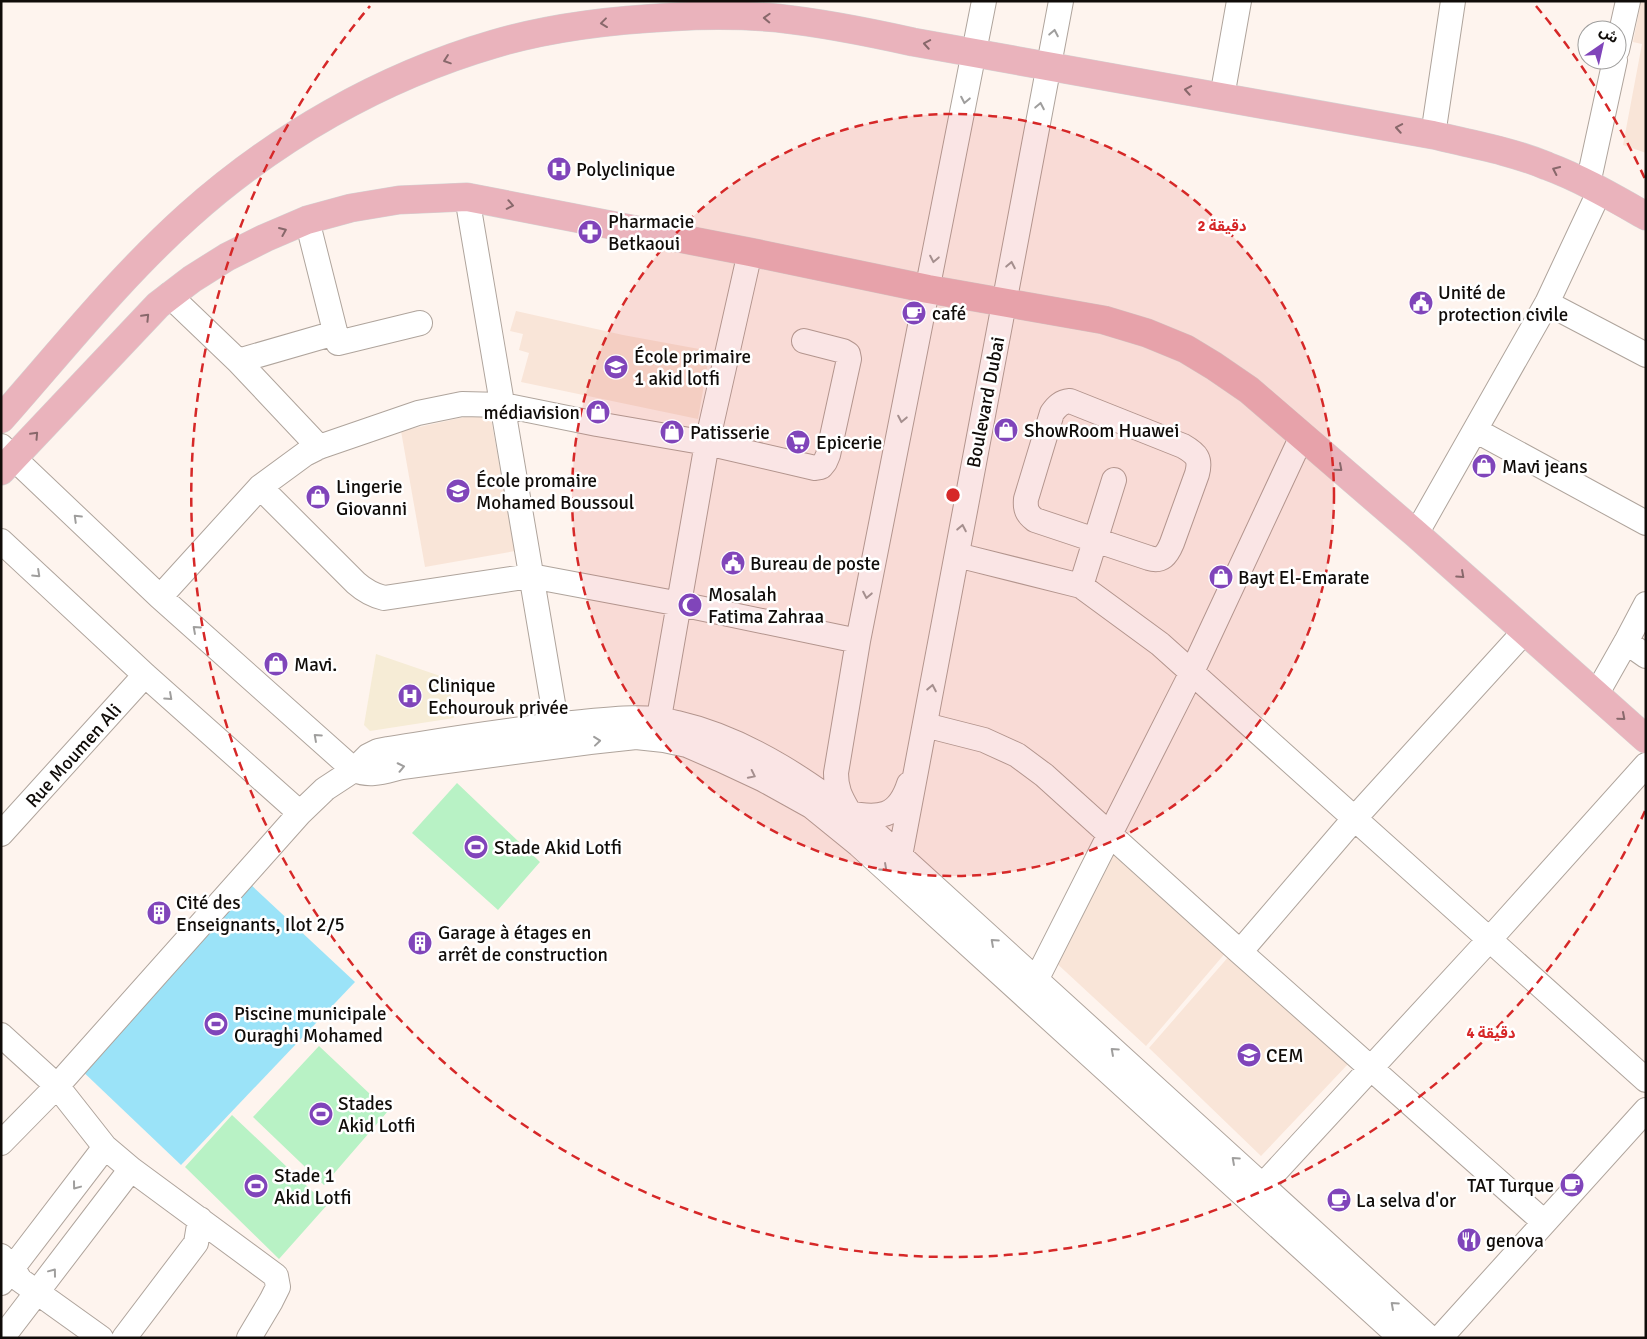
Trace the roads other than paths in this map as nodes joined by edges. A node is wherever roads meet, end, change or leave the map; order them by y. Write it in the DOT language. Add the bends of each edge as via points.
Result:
graph roads {
  1 [pos="984,1"];
  2 [pos="1061,1"];
  3 [pos="1239,1"];
  4 [pos="1454,1"];
  5 [pos="1628,1"];
  6 [pos="1624,20"];
  7 [pos="975,52"];
  8 [pos="1048,66"];
  9 [pos="1613,70"];
  10 [pos="1222,96"];
  11 [pos="1433,135"];
  12 [pos="1594,187"];
  13 [pos="467,196"];
  14 [pos="1646,216"];
  15 [pos="307,220"];
  16 [pos="750,252"];
  17 [pos="928,289"];
  18 [pos="169,295"];
  19 [pos="1004,302"];
  20 [pos="1547,303"];
  21 [pos="420,323"];
  22 [pos="335,333"];
  23 [pos="804,341"];
  24 [pos="1646,355"];
  25 [pos="238,361"];
  26 [pos="503,405"];
  27 [pos="1,418"];
  28 [pos="1475,430"];
  29 [pos="1302,436"];
  30 [pos="707,443"];
  31 [pos="319,447"];
  32 [pos="5,458"];
  33 [pos="1114,480"];
  34 [pos="260,488"];
  35 [pos="1646,523"];
  36 [pos="1416,534"];
  37 [pos="1095,540"];
  38 [pos="1,541"];
  39 [pos="956,555"];
  40 [pos="531,576"];
  41 [pos="1081,586"];
  42 [pos="160,597"];
  43 [pos="680,604"];
  44 [pos="1646,604"];
  45 [pos="1524,632"];
  46 [pos="858,641"];
  47 [pos="1626,642"];
  48 [pos="1646,656"];
  49 [pos="1191,674"];
  50 [pos="145,675"];
  51 [pos="1596,695"];
  52 [pos="925,725"];
  53 [pos="657,729"];
  54 [pos="558,735"];
  55 [pos="1646,738"];
  56 [pos="920,754"];
  57 [pos="1646,765"];
  58 [pos="354,770"];
  59 [pos="836,773"];
  60 [pos="817,800"];
  61 [pos="300,813"];
  62 [pos="850,814"];
  63 [pos="1354,819"];
  64 [pos="1,834"];
  65 [pos="1109,834"];
  66 [pos="859,845"];
  67 [pos="900,856"];
  68 [pos="1489,940"];
  69 [pos="1240,952"];
  70 [pos="1031,988"];
  71 [pos="1,1035"];
  72 [pos="1372,1067"];
  73 [pos="1646,1080"];
  74 [pos="57,1086"];
  75 [pos="1646,1110"];
  76 [pos="1,1143"];
  77 [pos="106,1147"];
  78 [pos="131,1169"];
  79 [pos="1256,1193"];
  80 [pos="200,1219"];
  81 [pos="1544,1222"];
  82 [pos="5,1269"];
  83 [pos="38,1292"];
  84 [pos="2,1338"];
  85 [pos="101,1338"];
  86 [pos="124,1338"];
  87 [pos="248,1338"];
  88 [pos="1401,1338"];
  89 [pos="1430,1338"];
  90 [pos="1440,1338"];
  1 -- 7 [label="street"];
  8 -- 2 [label="street, Boulevard Dubai, one-way"];
  3 -- 10 [label="street"];
  4 -- 11 [label="street"];
  5 -- 6 [label="street"];
  7 -- 8 [label="main road"];
  7 -- 17 [label="street, one-way"];
  7 -- 27 [label="main road, one-way" via="834,26 775,18 705,15 638,18 560,28 494,44 423,69 360,97 294,134 189,215 136,265"];
  10 -- 8 [label="main road, one-way"];
  19 -- 8 [label="street, Boulevard Dubai, one-way"];
  9 -- 12 [label="street"];
  11 -- 10 [label="main road, one-way"];
  12 -- 11 [label="main road, one-way" via="1547,166"];
  12 -- 14 [label="main road"];
  12 -- 20 [label="street"];
  13 -- 15 [label="main road" via="399,200"];
  13 -- 16 [label="main road, one-way"];
  13 -- 26 [label="street"];
  18 -- 15 [label="main road, one-way" via="227,257"];
  15 -- 22 [label="street"];
  16 -- 17 [label="main road"];
  16 -- 30 [label="street"];
  17 -- 19 [label="main road"];
  17 -- 46 [label="street, one-way"];
  18 -- 25 [label="street"];
  32 -- 18 [label="main road, one-way"];
  19 -- 29 [label="main road" via="1104,320 1186,349 1249,390"];
  39 -- 19 [label="street, Boulevard Dubai, one-way"];
  20 -- 24 [label="street"];
  20 -- 28 [label="street"];
  21 -- 22 [label="street" via="338,343"];
  22 -- 25 [label="street"];
  23 -- 30 [label="street" via="843,351 849,359 828,455 821,467"];
  25 -- 31 [label="street"];
  26 -- 30 [label="street"];
  26 -- 31 [label="street" via="462,404 418,413"];
  26 -- 40 [label="street"];
  28 -- 35 [label="street"];
  28 -- 36 [label="street"];
  29 -- 36 [label="main road, one-way"];
  29 -- 49 [label="street"];
  30 -- 43 [label="street"];
  31 -- 34 [label="street"];
  42 -- 32 [label="street, one-way"];
  33 -- 37 [label="street"];
  34 -- 40 [label="street" via="365,592 374,596 384,598"];
  34 -- 42 [label="street"];
  36 -- 45 [label="main road, one-way"];
  37 -- 37 [label="street" via="1156,560 1162,558 1172,544 1194,483 1198,458 1184,446 1076,403 1062,402 1052,414 1025,507 1035,520"];
  37 -- 41 [label="street"];
  38 -- 50 [label="street, one-way"];
  39 -- 41 [label="street"];
  52 -- 39 [label="street, Boulevard Dubai, one-way"];
  40 -- 43 [label="street"];
  40 -- 54 [label="street"];
  41 -- 49 [label="street" via="1160,644"];
  58 -- 42 [label="street, one-way"];
  43 -- 46 [label="street"];
  43 -- 53 [label="street"];
  44 -- 47 [label="street"];
  45 -- 51 [label="main road"];
  45 -- 63 [label="street"];
  46 -- 59 [label="street"];
  47 -- 48 [label="street"];
  47 -- 51 [label="street"];
  49 -- 63 [label="street"];
  49 -- 65 [label="street"];
  50 -- 61 [label="street, one-way"];
  50 -- 64 [label="street, Rue Moumen Ali"];
  51 -- 55 [label="main road, one-way"];
  52 -- 56 [label="street, Boulevard Dubai"];
  52 -- 65 [label="street" via="984,740 1017,755"];
  53 -- 54 [label="street" via="605,720"];
  53 -- 60 [label="street" via="676,722 728,739 759,754"];
  54 -- 58 [label="street" via="378,751 360,762"];
  56 -- 62 [label="street" via="907,792 898,807 886,814"];
  56 -- 67 [label="street, Boulevard Dubai"];
  57 -- 68 [label="street"];
  58 -- 61 [label="street" via="325,789"];
  59 -- 60 [label="street"];
  59 -- 62 [label="street" via="836,786"];
  60 -- 62 [label="street"];
  60 -- 66 [label="street"];
  61 -- 74 [label="street"];
  62 -- 66 [label="street"];
  62 -- 67 [label="street"];
  63 -- 68 [label="street"];
  63 -- 69 [label="street"];
  65 -- 69 [label="street"];
  65 -- 70 [label="street"];
  66 -- 70 [label="street, one-way"];
  70 -- 67 [label="street, one-way"];
  68 -- 72 [label="street"];
  68 -- 73 [label="street"];
  69 -- 72 [label="street"];
  70 -- 79 [label="street"];
  71 -- 74 [label="street"];
  72 -- 79 [label="street"];
  72 -- 81 [label="street"];
  74 -- 76 [label="street"];
  74 -- 77 [label="street"];
  75 -- 81 [label="street"];
  77 -- 78 [label="street"];
  77 -- 82 [label="street, one-way"];
  78 -- 80 [label="street"];
  83 -- 78 [label="street, one-way"];
  79 -- 88 [label="street"];
  89 -- 79 [label="street, one-way"];
  80 -- 86 [label="street" via="196,1243"];
  80 -- 87 [label="street" via="276,1276 278,1287"];
  81 -- 90 [label="street"];
  82 -- 83 [label="street"];
  83 -- 84 [label="street"];
  83 -- 85 [label="street"];
}
